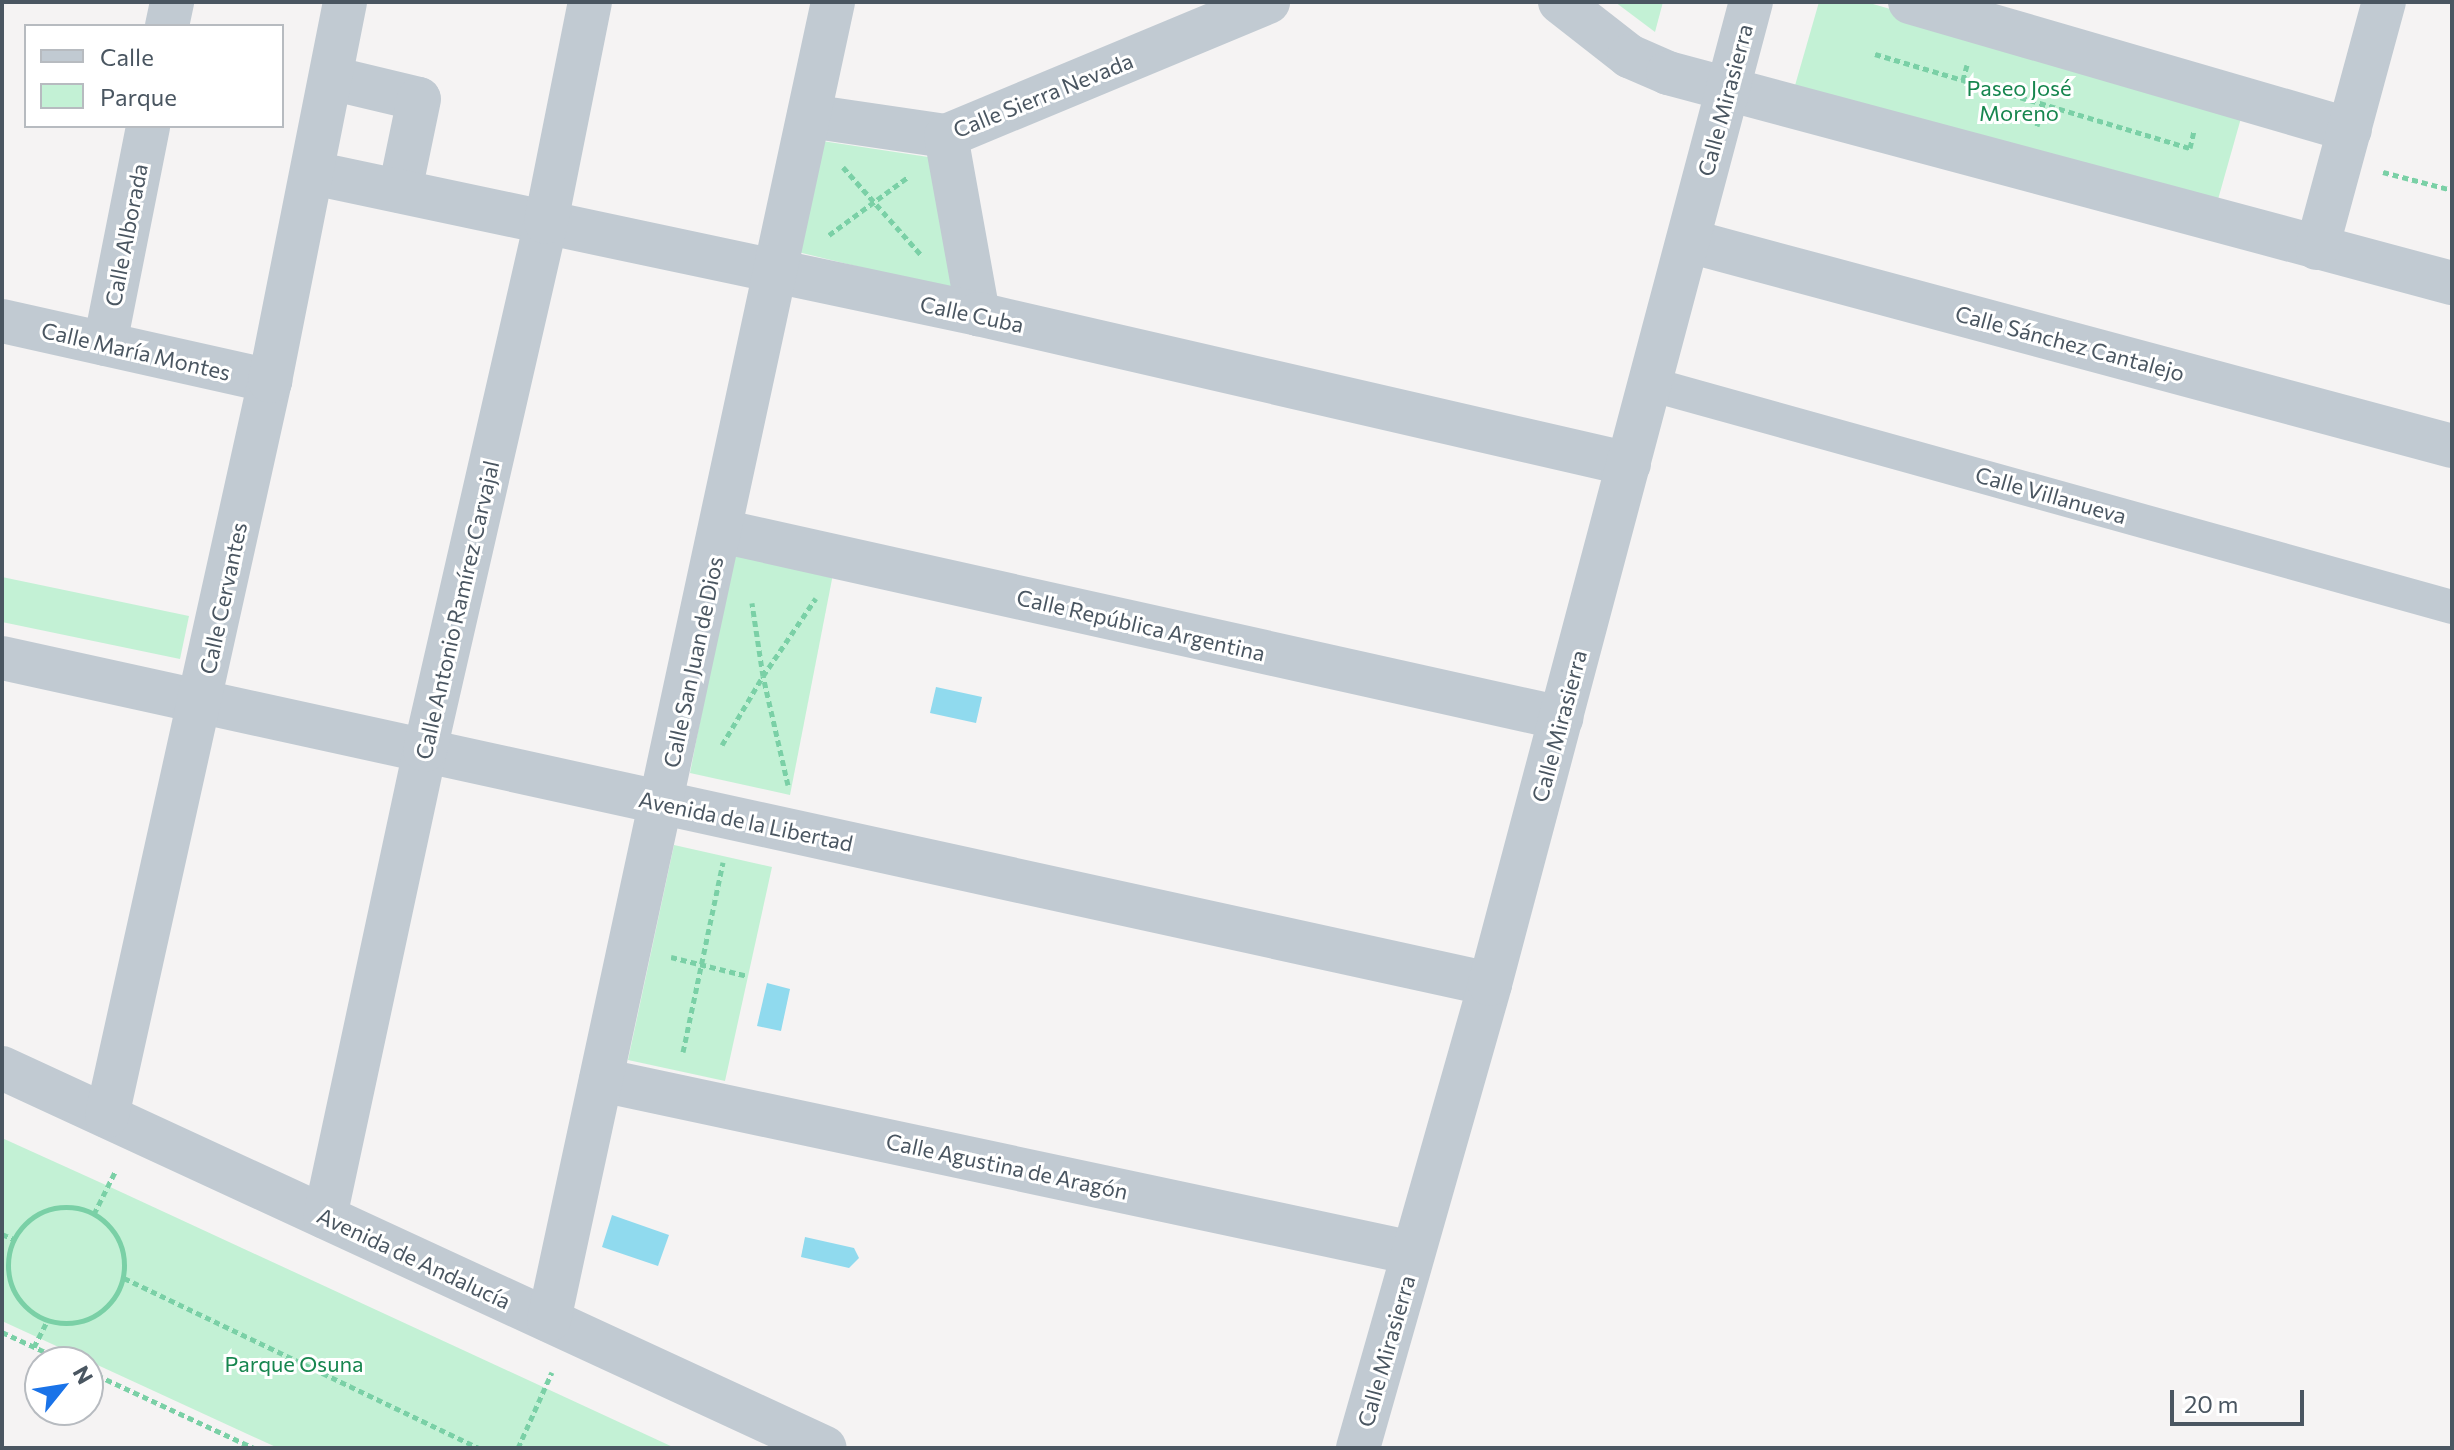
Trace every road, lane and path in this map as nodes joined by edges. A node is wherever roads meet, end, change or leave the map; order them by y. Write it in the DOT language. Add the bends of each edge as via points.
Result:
graph roads {
  1 [pos="172,2"];
  2 [pos="345,2"];
  3 [pos="590,2"];
  4 [pos="833,2"];
  5 [pos="1268,2"];
  6 [pos="1560,2"];
  7 [pos="1751,2"];
  8 [pos="1910,2"];
  9 [pos="2384,2"];
  10 [pos="1980,22"];
  11 [pos="167,24"];
  12 [pos="1875,54"];
  13 [pos="331,78"];
  14 [pos="1963,80"];
  15 [pos="1728,85"];
  16 [pos="2204,87"];
  17 [pos="809,116"];
  18 [pos="148,128"];
  19 [pos="946,136"];
  20 [pos="2345,146"];
  21 [pos="313,173"];
  22 [pos="2452,190"];
  23 [pos="400,191"];
  24 [pos="873,203"];
  25 [pos="546,222"];
  26 [pos="822,240"];
  27 [pos="1689,241"];
  28 [pos="2317,248"];
  29 [pos="924,258"];
  30 [pos="775,274"];
  31 [pos="2452,283"];
  32 [pos="978,314"];
  33 [pos="2,321"];
  34 [pos="105,344"];
  35 [pos="270,381"];
  36 [pos="1650,384"];
  37 [pos="2452,446"];
  38 [pos="1629,464"];
  39 [pos="721,531"];
  40 [pos="749,587"];
  41 [pos="824,587"];
  42 [pos="2452,607"];
  43 [pos="2,658"];
  44 [pos="763,676"];
  45 [pos="201,701"];
  46 [pos="1561,718"];
  47 [pos="425,750"];
  48 [pos="718,752"];
  49 [pos="790,795"];
  50 [pos="664,803"];
  51 [pos="712,854"];
  52 [pos="664,955"];
  53 [pos="701,965"];
  54 [pos="748,976"];
  55 [pos="1490,984"];
  56 [pos="682,1055"];
  57 [pos="2,1068"];
  58 [pos="601,1080"];
  59 [pos="107,1116"];
  60 [pos="325,1217"];
  61 [pos="2,1234"];
  62 [pos="13,1239"];
  63 [pos="1413,1253"];
  64 [pos="124,1278"];
  65 [pos="47,1321"];
  66 [pos="560,1325"];
  67 [pos="2,1332"];
  68 [pos="32,1346"];
  69 [pos="34,1346"];
  70 [pos="104,1378"];
  71 [pos="254,1448"];
  72 [pos="479,1448"];
  73 [pos="518,1448"];
  74 [pos="825,1448"];
  75 [pos="1358,1448"];
  1 -- 11 [label="street"];
  2 -- 13 [label="street, Calle Cervantes"];
  3 -- 25 [label="street, Calle Antonio Ramírez Carvajal"];
  4 -- 17 [label="street, Calle San Juan de Dios"];
  5 -- 19 [label="street, Calle Sierra Nevada"];
  6 -- 15 [label="street" via="1629,56 1668,73"];
  7 -- 15 [label="street, Calle Mirasierra"];
  8 -- 10 [label="street"];
  9 -- 20 [label="street"];
  10 -- 14 [label="path"];
  10 -- 16 [label="street"];
  12 -- 14 [label="path"];
  13 -- 21 [label="street, Calle Cervantes"];
  13 -- 23 [label="street" via="419,99"];
  14 -- 16 [label="path" via="2190,148"];
  15 -- 27 [label="street, Calle Mirasierra"];
  15 -- 28 [label="street"];
  16 -- 20 [label="street"];
  17 -- 19 [label="street, Calle Sierra Nevada"];
  17 -- 24 [label="path" via="822,141"];
  17 -- 30 [label="street, Calle San Juan de Dios"];
  18 -- 34 [label="street, Calle Alborada"];
  19 -- 24 [label="path" via="935,158"];
  19 -- 32 [label="street"];
  20 -- 22 [label="path"];
  20 -- 28 [label="street"];
  21 -- 23 [label="street, Calle Cuba"];
  21 -- 35 [label="street, Calle Cervantes"];
  23 -- 25 [label="street, Calle Cuba"];
  24 -- 26 [label="path"];
  24 -- 29 [label="path"];
  25 -- 30 [label="street, Calle Cuba"];
  25 -- 47 [label="street, Calle Antonio Ramírez Carvajal"];
  27 -- 36 [label="street, Calle Mirasierra"];
  27 -- 37 [label="street, Calle Sánchez Cantalejo"];
  28 -- 31 [label="street"];
  30 -- 32 [label="street, Calle Cuba"];
  30 -- 39 [label="street, Calle San Juan de Dios"];
  32 -- 38 [label="street, Calle Cuba"];
  33 -- 34 [label="street, Calle María Montes"];
  34 -- 35 [label="street, Calle María Montes"];
  35 -- 45 [label="street, Calle Cervantes"];
  36 -- 38 [label="street, Calle Mirasierra"];
  36 -- 42 [label="street, Calle Villanueva"];
  38 -- 46 [label="street, Calle Mirasierra"];
  39 -- 46 [label="street, Calle República Argentina"];
  39 -- 50 [label="street, Calle San Juan de Dios"];
  40 -- 44 [label="path"];
  41 -- 44 [label="path"];
  43 -- 45 [label="street, Avenida de la Libertad"];
  44 -- 48 [label="path"];
  44 -- 49 [label="path"];
  45 -- 47 [label="street, Avenida de la Libertad"];
  45 -- 59 [label="street, Calle Cervantes"];
  46 -- 55 [label="street, Calle Mirasierra"];
  47 -- 50 [label="street, Avenida de la Libertad"];
  47 -- 60 [label="street, Calle Antonio Ramírez Carvajal"];
  50 -- 55 [label="street, Avenida de la Libertad"];
  50 -- 58 [label="street, Calle San Juan de Dios"];
  51 -- 53 [label="path" via="724,856"];
  52 -- 53 [label="path"];
  53 -- 54 [label="path"];
  53 -- 56 [label="path"];
  55 -- 63 [label="street, Calle Mirasierra"];
  57 -- 59 [label="street, Avenida de Andalucía"];
  58 -- 63 [label="street, Calle Agustina de Aragón"];
  58 -- 66 [label="street, Calle San Juan de Dios"];
  59 -- 60 [label="street, Avenida de Andalucía"];
  60 -- 66 [label="street, Avenida de Andalucía"];
  61 -- 62 [label="path"];
  62 -- 64 [label="path" via="24,1224 58,1207 94,1214 119,1241"];
  62 -- 65 [label="path" via="7,1258 16,1296"];
  63 -- 75 [label="street, Calle Mirasierra"];
  64 -- 65 [label="path" via="104,1311 86,1321"];
  64 -- 72 [label="path"];
  65 -- 69 [label="path"];
  66 -- 73 [label="path"];
  66 -- 74 [label="street, Avenida de Andalucía"];
  67 -- 68 [label="path"];
  70 -- 71 [label="path"];
}
